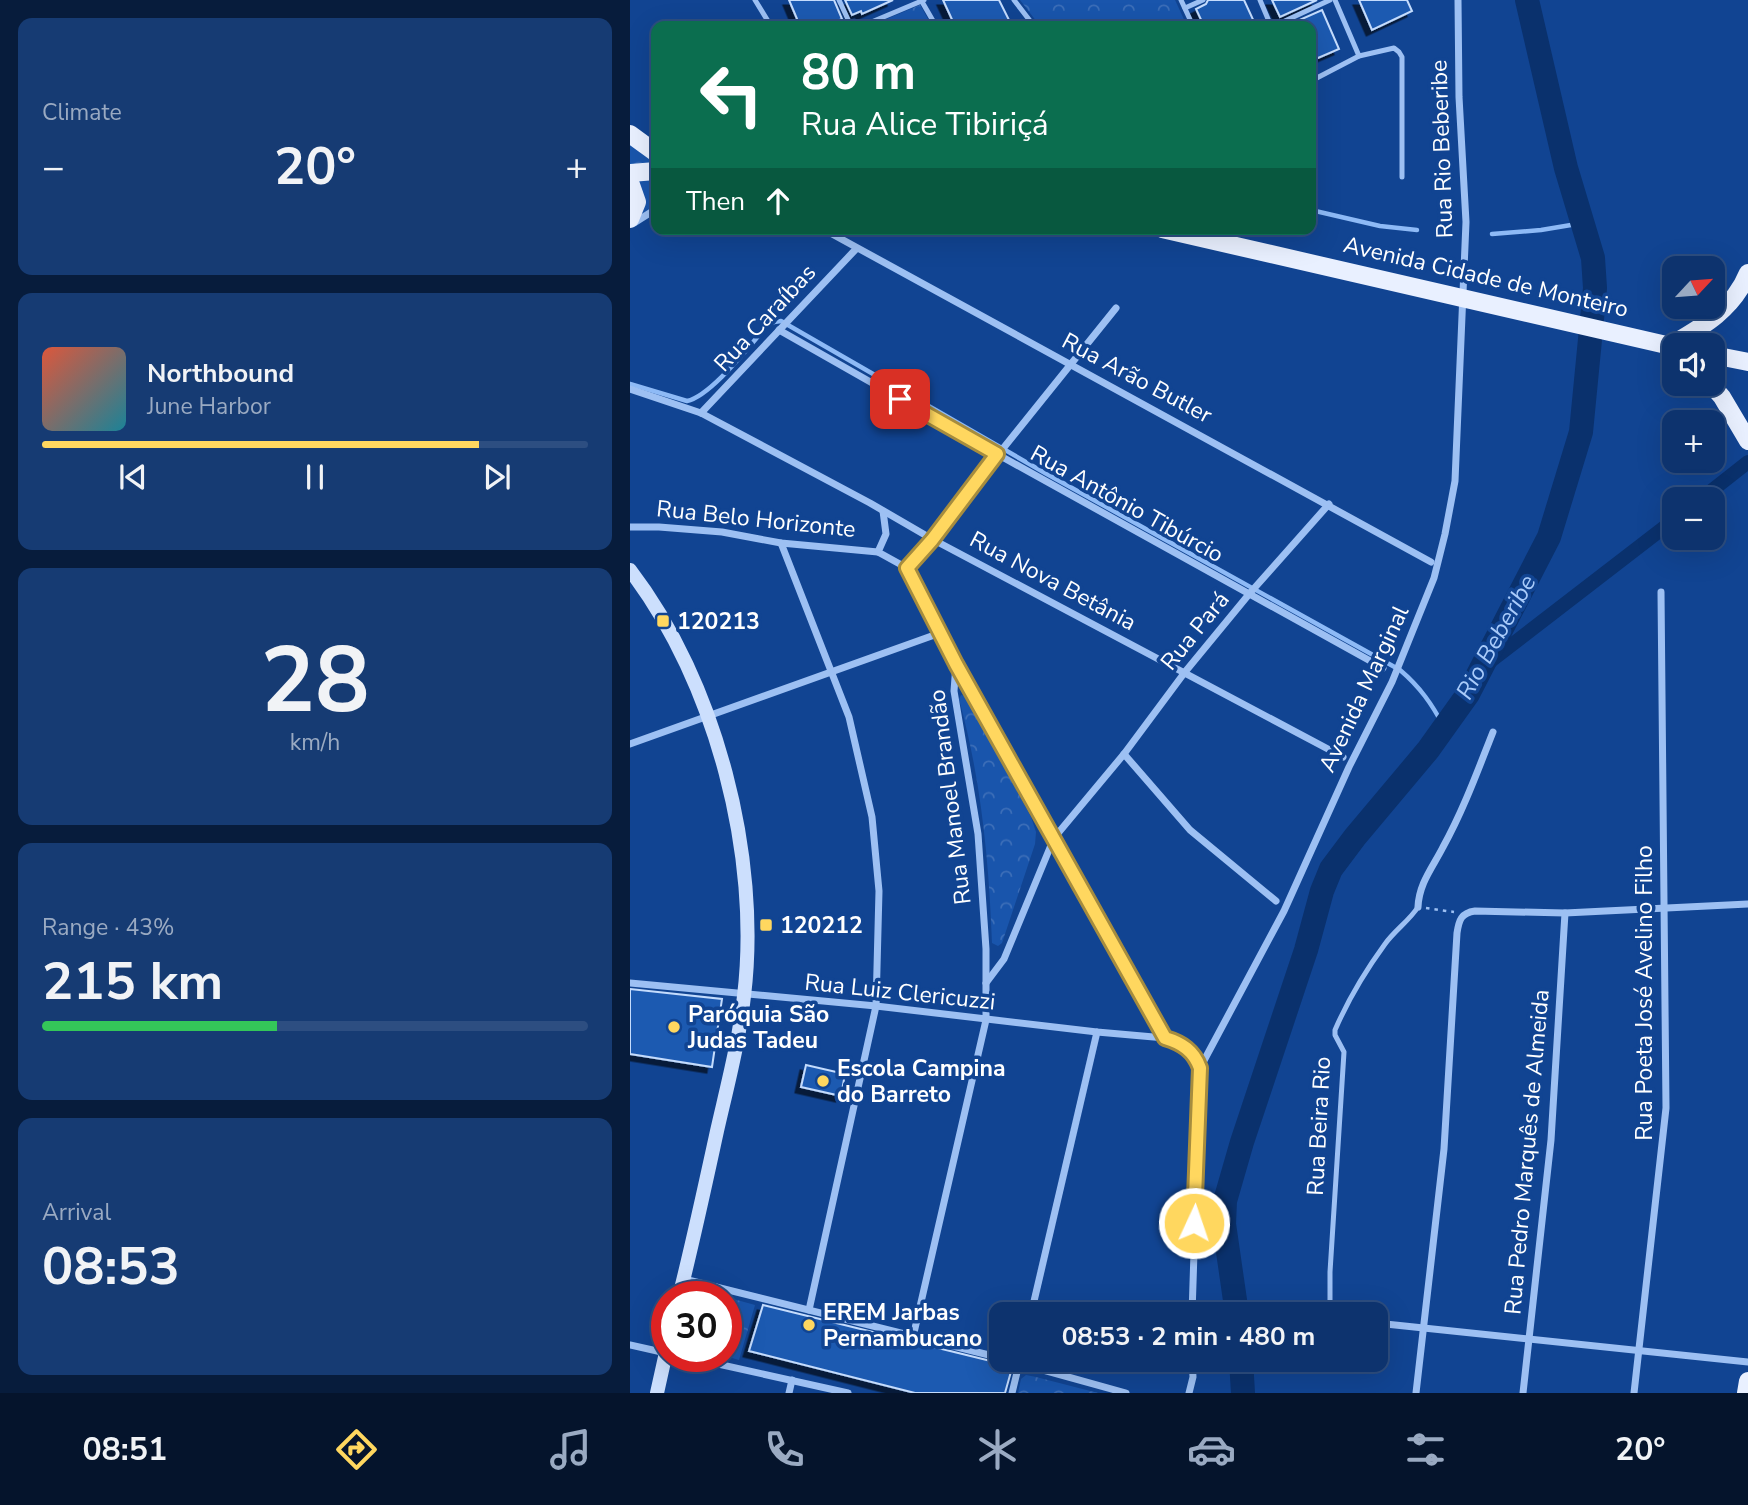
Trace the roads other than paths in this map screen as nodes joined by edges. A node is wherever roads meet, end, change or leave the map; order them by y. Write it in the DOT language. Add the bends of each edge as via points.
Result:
graph roads {
  1 [pos="755,0"];
  2 [pos="839,0"];
  3 [pos="922,0"];
  4 [pos="1014,0"];
  5 [pos="1181,0"];
  6 [pos="1203,0"];
  7 [pos="1259,0"];
  8 [pos="1333,0"];
  9 [pos="1458,0"];
  10 [pos="1185,8"];
  11 [pos="768,21"];
  12 [pos="849,21"];
  13 [pos="874,21"];
  14 [pos="933,21"];
  15 [pos="1030,21"];
  16 [pos="1191,21"];
  17 [pos="1270,21"];
  18 [pos="1285,21"];
  19 [pos="1359,56"];
  20 [pos="1316,78"];
  21 [pos="630,134"];
  22 [pos="651,149"];
  23 [pos="651,171"];
  24 [pos="630,173"];
  25 [pos="1402,177"];
  26 [pos="630,182"];
  27 [pos="651,212"];
  28 [pos="630,219"];
  29 [pos="630,225"];
  30 [pos="833,235"];
  31 [pos="1188,235"];
  32 [pos="856,249"];
  33 [pos="1748,274"];
  34 [pos="1462,297"];
  35 [pos="1116,308"];
  36 [pos="779,330"];
  37 [pos="1695,333"];
  38 [pos="1662,345"];
  39 [pos="1725,357"];
  40 [pos="1748,362"];
  41 [pos="1070,364"];
  42 [pos="630,389"];
  43 [pos="1721,396"];
  44 [pos="701,413"];
  45 [pos="1748,441"];
  46 [pos="997,454"];
  47 [pos="1329,504"];
  48 [pos="883,511"];
  49 [pos="630,527"];
  50 [pos="932,540"];
  51 [pos="781,544"];
  52 [pos="878,552"];
  53 [pos="1431,562"];
  54 [pos="907,568"];
  55 [pos="630,570"];
  56 [pos="1661,592"];
  57 [pos="1251,593"];
  58 [pos="940,633"];
  59 [pos="956,664"];
  60 [pos="1383,668"];
  61 [pos="832,671"];
  62 [pos="1185,673"];
  63 [pos="708,715"];
  64 [pos="1493,732"];
  65 [pos="630,744"];
  66 [pos="1124,754"];
  67 [pos="1343,757"];
  68 [pos="1054,838"];
  69 [pos="1276,901"];
  70 [pos="1748,904"];
  71 [pos="1418,906"];
  72 [pos="1666,908"];
  73 [pos="1565,913"];
  74 [pos="630,983"];
  75 [pos="986,983"];
  76 [pos="744,995"];
  77 [pos="876,1006"];
  78 [pos="986,1020"];
  79 [pos="1097,1032"];
  80 [pos="1165,1038"];
  81 [pos="1200,1068"];
  82 [pos="684,1279"];
  83 [pos="1034,1302"];
  84 [pos="1192,1302"];
  85 [pos="1329,1302"];
  86 [pos="809,1310"];
  87 [pos="1388,1323"];
  88 [pos="1423,1327"];
  89 [pos="913,1337"];
  90 [pos="1531,1337"];
  91 [pos="630,1345"];
  92 [pos="651,1348"];
  93 [pos="1639,1349"];
  94 [pos="989,1355"];
  95 [pos="1748,1362"];
  96 [pos="742,1369"];
  97 [pos="662,1372"];
  98 [pos="1017,1372"];
  99 [pos="1056,1372"];
  100 [pos="1193,1372"];
  101 [pos="792,1380"];
  102 [pos="1748,1381"];
  103 [pos="657,1393"];
  104 [pos="789,1393"];
  105 [pos="848,1393"];
  106 [pos="1012,1393"];
  107 [pos="1126,1393"];
  108 [pos="1189,1393"];
  109 [pos="1416,1393"];
  110 [pos="1524,1393"];
  111 [pos="1634,1393"];
  112 [pos="1746,1393"];
  1 -- 11 [label="lane"];
  2 -- 12 [label="lane"];
  3 -- 13 [label="lane"];
  3 -- 14 [label="lane"];
  4 -- 15 [label="lane"];
  5 -- 10 [label="lane"];
  6 -- 10 [label="lane"];
  7 -- 17 [label="lane"];
  8 -- 18 [label="lane"];
  8 -- 19 [label="lane"];
  9 -- 34 [label="street, Rua Rio Beberibe" via="1466,222"];
  10 -- 16 [label="lane"];
  19 -- 20 [label="lane"];
  19 -- 25 [label="lane" via="1394,48 1402,57"];
  21 -- 22 [label="main road"];
  23 -- 24 [label="main road"];
  26 -- 28 [label="main road" via="636,196"];
  27 -- 29 [label="street"];
  30 -- 32 [label="street, Rua Arão Butler"];
  31 -- 34 [label="main road, Avenida Cidade de Monteiro"];
  32 -- 36 [label="street, Rua Caraíbas"];
  32 -- 41 [label="street, Rua Arão Butler"];
  33 -- 37 [label="main road" via="1732,301"];
  34 -- 38 [label="main road, Avenida Cidade de Monteiro"];
  34 -- 81 [label="street, Avenida Marginal" via="1455,481 1434,578 1392,682 1284,911"];
  35 -- 41 [label="street"];
  36 -- 44 [label="street, Rua Caraíbas"];
  36 -- 46 [label="street, Rua Antônio Tibúrcio"];
  39 -- 40 [label="main road"];
  41 -- 46 [label="street"];
  41 -- 47 [label="street, Rua Arão Butler"];
  42 -- 44 [label="street, Rua Nova Betânia"];
  43 -- 45 [label="main road"];
  44 -- 48 [label="street, Rua Nova Betânia"];
  46 -- 50 [label="street"];
  46 -- 57 [label="street, Rua Antônio Tibúrcio"];
  47 -- 53 [label="street, Rua Arão Butler"];
  47 -- 57 [label="street, Rua Pará"];
  48 -- 50 [label="street, Rua Nova Betânia"];
  48 -- 52 [label="street" via="886,534"];
  49 -- 51 [label="street, Rua Belo Horizonte" via="722,532"];
  50 -- 54 [label="street"];
  50 -- 62 [label="street, Rua Nova Betânia"];
  51 -- 52 [label="street, Rua Belo Horizonte"];
  51 -- 61 [label="street"];
  52 -- 54 [label="street"];
  54 -- 58 [label="street"];
  55 -- 63 [label="street" via="681,653"];
  56 -- 72 [label="street, Rua Poeta José Avelino Filho"];
  57 -- 60 [label="street, Rua Antônio Tibúrcio"];
  57 -- 62 [label="street, Rua Pará"];
  58 -- 59 [label="street"];
  58 -- 61 [label="street"];
  59 -- 68 [label="street"];
  59 -- 75 [label="street, Rua Manoel Brandão" via="954,691 978,834"];
  61 -- 63 [label="street"];
  61 -- 77 [label="street" via="849,717 872,817 879,891"];
  62 -- 66 [label="street, Rua Pará"];
  62 -- 67 [label="street, Rua Nova Betânia"];
  63 -- 65 [label="street"];
  63 -- 76 [label="street" via="746,880"];
  64 -- 71 [label="street, Rua Beira Rio" via="1443,848 1426,875"];
  66 -- 68 [label="street, Rua Pará"];
  66 -- 69 [label="street" via="1190,830"];
  68 -- 75 [label="street, Rua Pará" via="1004,959"];
  68 -- 80 [label="street"];
  70 -- 72 [label="street"];
  71 -- 85 [label="lane, Rua Beira Rio" via="1379,953 1335,1030 1344,1052"];
  72 -- 73 [label="street"];
  72 -- 93 [label="street, Rua Poeta José Avelino Filho" via="1666,1108"];
  73 -- 88 [label="street" via="1475,911 1458,923 1444,1149"];
  73 -- 90 [label="street, Rua Pedro Marquês de Almeida" via="1551,1140"];
  74 -- 76 [label="street, Rua Luiz Clericuzzi"];
  75 -- 78 [label="street, Rua Manoel Brandão"];
  76 -- 77 [label="street, Rua Luiz Clericuzzi"];
  76 -- 82 [label="street" via="733,1064"];
  77 -- 78 [label="street, Rua Luiz Clericuzzi"];
  77 -- 86 [label="street"];
  78 -- 79 [label="street, Rua Luiz Clericuzzi"];
  78 -- 89 [label="street, Rua Manoel Brandão"];
  79 -- 80 [label="street, Rua Luiz Clericuzzi"];
  79 -- 83 [label="street"];
  80 -- 81 [label="street" via="1186,1047"];
  81 -- 84 [label="street"];
  82 -- 86 [label="street"];
  86 -- 89 [label="street"];
  87 -- 88 [label="street"];
  88 -- 90 [label="street"];
  88 -- 109 [label="street"];
  89 -- 94 [label="street"];
  90 -- 93 [label="street"];
  90 -- 110 [label="street, Rua Pedro Marquês de Almeida"];
  91 -- 92 [label="street"];
  93 -- 95 [label="street"];
  93 -- 111 [label="street, Rua Poeta José Avelino Filho"];
  96 -- 101 [label="street"];
  97 -- 103 [label="street"];
  98 -- 106 [label="street"];
  99 -- 107 [label="street"];
  100 -- 108 [label="street"];
  101 -- 104 [label="street"];
  101 -- 105 [label="street"];
  102 -- 112 [label="main road"];
}
